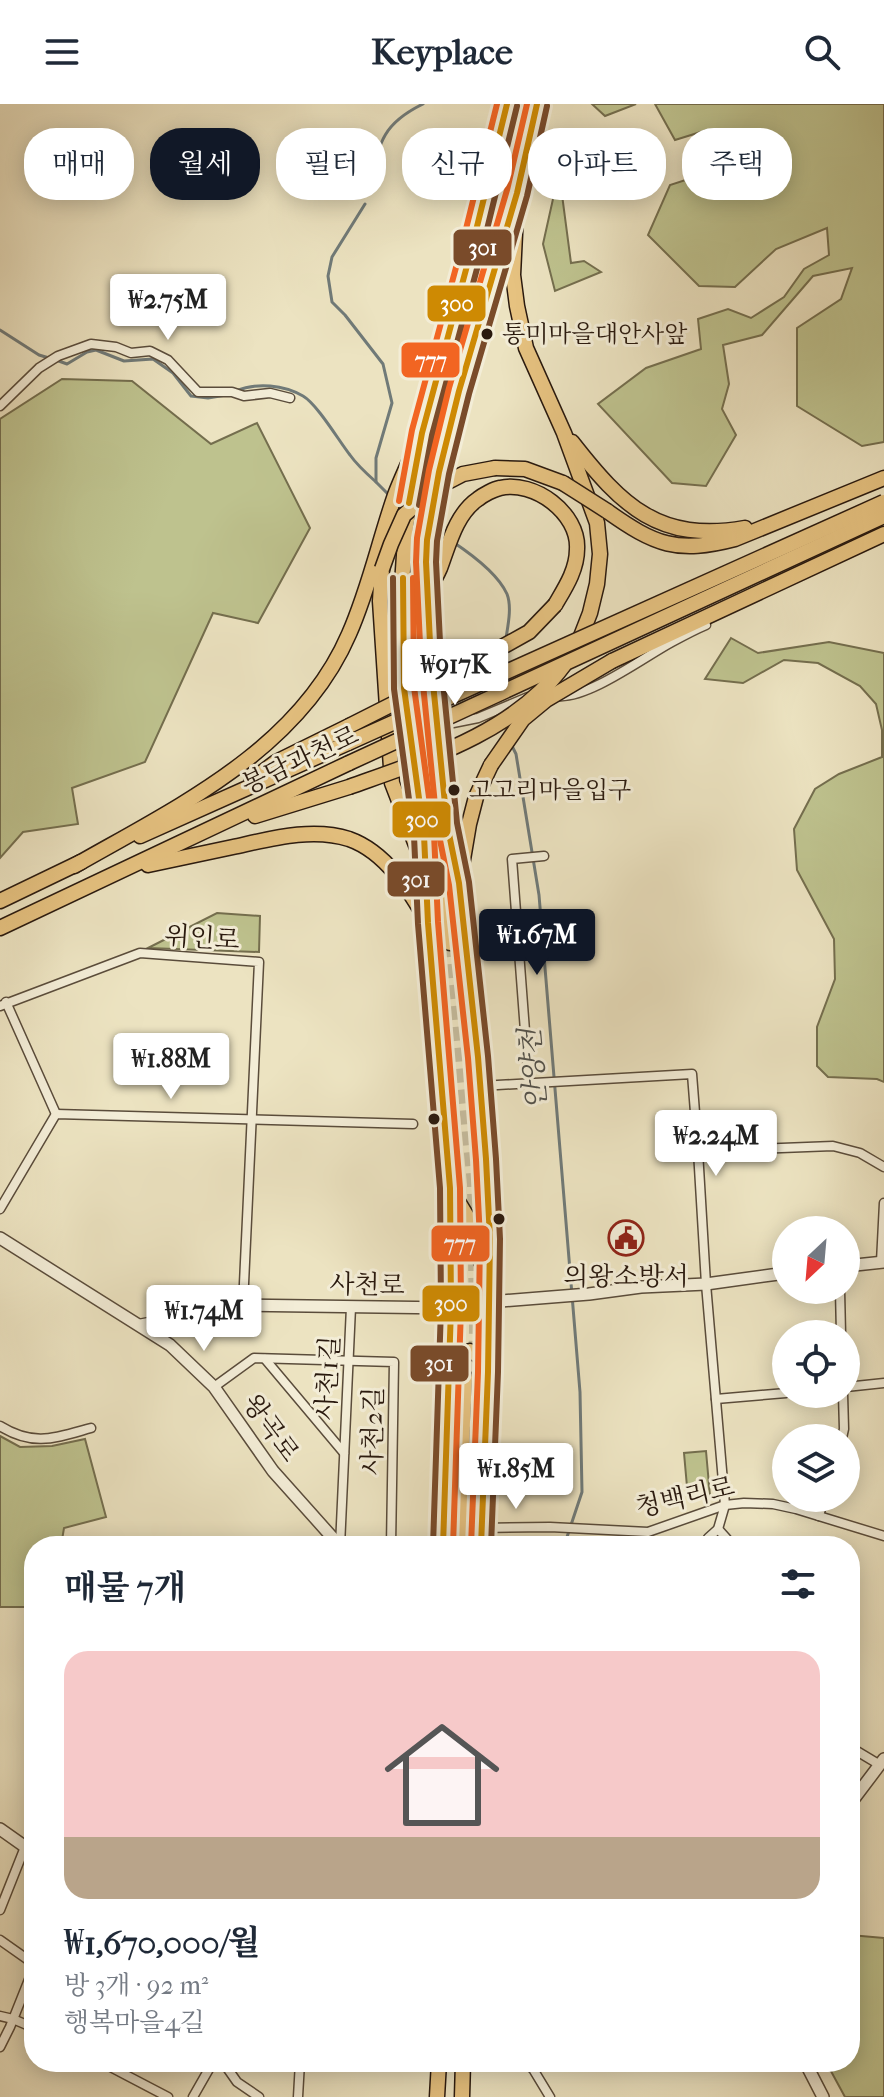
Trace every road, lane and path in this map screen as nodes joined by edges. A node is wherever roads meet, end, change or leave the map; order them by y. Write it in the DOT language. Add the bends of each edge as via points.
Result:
graph roads {
  1 [pos="507,104"];
  2 [pos="537,104"];
  3 [pos="517,193"];
  4 [pos="471,251"];
  5 [pos="498,259"];
  6 [pos="290,398"];
  7 [pos="0,406"];
  8 [pos="422,433"];
  9 [pos="564,433"];
  10 [pos="884,478"];
  11 [pos="884,502"];
  12 [pos="884,516"];
  13 [pos="771,523"];
  14 [pos="884,534"];
  15 [pos="864,546"];
  16 [pos="426,595"];
  17 [pos="438,726"];
  18 [pos="227,798"];
  19 [pos="447,824"];
  20 [pos="209,830"];
  21 [pos="424,835"];
  22 [pos="544,856"];
  23 [pos="74,866"];
  24 [pos="424,866"];
  25 [pos="125,869"];
  26 [pos="459,883"];
  27 [pos="0,901"];
  28 [pos="428,923"];
  29 [pos="0,928"];
  30 [pos="3,1004"];
  31 [pos="529,1084"];
  32 [pos="481,1086"];
  33 [pos="56,1114"];
  34 [pos="252,1119"];
  35 [pos="413,1124"];
  36 [pos="698,1151"];
  37 [pos="884,1167"];
  38 [pos="450,1188"];
  39 [pos="884,1203"];
  40 [pos="0,1209"];
  41 [pos="0,1238"];
  42 [pos="490,1258"];
  43 [pos="883,1262"];
  44 [pos="860,1264"];
  45 [pos="772,1275"];
  46 [pos="706,1284"];
  47 [pos="489,1302"];
  48 [pos="243,1305"];
  49 [pos="351,1307"];
  50 [pos="451,1308"];
  51 [pos="141,1325"];
  52 [pos="265,1359"];
  53 [pos="349,1361"];
  54 [pos="450,1369"];
  55 [pos="476,1377"];
  56 [pos="884,1383"];
  57 [pos="860,1386"];
  58 [pos="214,1387"];
  59 [pos="772,1394"];
  60 [pos="716,1399"];
  61 [pos="0,1426"];
  62 [pos="91,1428"];
  63 [pos="345,1453"];
  64 [pos="725,1505"];
  65 [pos="820,1512"];
  66 [pos="819,1516"];
  67 [pos="481,1528"];
  68 [pos="718,1529"];
  69 [pos="331,1536"];
  70 [pos="341,1536"];
  71 [pos="391,1536"];
  72 [pos="443,1536"];
  73 [pos="459,1536"];
  74 [pos="468,1536"];
  75 [pos="481,1536"];
  76 [pos="710,1536"];
  77 [pos="724,1536"];
  78 [pos="884,1536"];
  79 [pos="860,1752"];
  80 [pos="883,1764"];
  81 [pos="860,1792"];
  82 [pos="0,1829"];
  83 [pos="24,1846"];
  84 [pos="24,1860"];
  85 [pos="0,1910"];
  86 [pos="2,1944"];
  87 [pos="24,1958"];
  88 [pos="24,1991"];
  89 [pos="0,2016"];
  90 [pos="13,2019"];
  91 [pos="24,2024"];
  92 [pos="0,2047"];
  93 [pos="120,2072"];
  94 [pos="207,2072"];
  95 [pos="230,2072"];
  96 [pos="299,2072"];
  97 [pos="438,2072"];
  98 [pos="463,2072"];
  99 [pos="535,2072"];
  100 [pos="810,2072"];
  101 [pos="168,2097"];
  102 [pos="193,2097"];
  103 [pos="259,2097"];
  104 [pos="298,2097"];
  105 [pos="437,2097"];
  106 [pos="462,2097"];
  107 [pos="550,2097"];
  108 [pos="823,2097"];
  1 -- 4 [label="main road"];
  2 -- 3 [label="main road"];
  3 -- 5 [label="main road"];
  3 -- 9 [label="main road" via="517,306 526,348"];
  4 -- 5 [label="main road"];
  4 -- 8 [label="main road"];
  5 -- 16 [label="main road" via="459,391 430,519"];
  6 -- 7 [label="street" via="198,392 168,360 150,351 131,353 91,344 39,368"];
  8 -- 21 [label="main road, bridge" via="402,584 404,688"];
  8 -- 23 [label="main road" via="348,637 296,713 254,754 203,792"];
  9 -- 13 [label="main road" via="612,490 651,518 693,531"];
  9 -- 20 [label="main road, bridge" via="597,523 600,554 590,613 576,649 556,677 492,728 424,760"];
  10 -- 13 [label="main road"];
  11 -- 18 [label="main road, 봉담과천로, bridge"];
  12 -- 20 [label="main road, 봉담과천로, bridge"];
  13 -- 24 [label="main road, bridge" via="713,545 674,545 650,539 563,483 525,469 495,468 443,484 404,515 382,569 380,614 392,783"];
  14 -- 26 [label="main road, bridge" via="612,661 546,700 523,719 491,765 476,797"];
  15 -- 17 [label="street" via="568,697 524,697 478,718"];
  16 -- 17 [label="main road"];
  16 -- 18 [label="main road, bridge" via="452,533 476,499 500,488 521,488 550,500 573,527 578,548 572,576 555,605 529,632 276,762"];
  17 -- 19 [label="main road"];
  18 -- 23 [label="main road, 봉담과천로"];
  19 -- 21 [label="main road" via="446,945"];
  19 -- 26 [label="main road"];
  20 -- 25 [label="main road, 봉담과천로"];
  21 -- 24 [label="main road"];
  22 -- 31 [label="street" via="512,859"];
  23 -- 27 [label="main road, 봉담과천로"];
  24 -- 28 [label="main road"];
  25 -- 28 [label="main road" via="281,837 350,839 393,870"];
  25 -- 29 [label="main road, 봉담과천로"];
  26 -- 32 [label="main road"];
  28 -- 38 [label="main road"];
  30 -- 33 [label="street"];
  30 -- 34 [label="street, 위인로" via="140,953 259,962"];
  31 -- 32 [label="street"];
  31 -- 36 [label="street" via="692,1074"];
  32 -- 42 [label="main road"];
  33 -- 34 [label="street"];
  33 -- 40 [label="street"];
  34 -- 35 [label="street"];
  34 -- 48 [label="street, 위인로"];
  36 -- 37 [label="street" via="833,1146"];
  36 -- 46 [label="street"];
  38 -- 42 [label="main road" via="477,1233 483,1265"];
  38 -- 50 [label="main road"];
  39 -- 43 [label="street"];
  41 -- 51 [label="street, 왕곡로"];
  42 -- 47 [label="main road"];
  43 -- 44 [label="street"];
  45 -- 46 [label="street, 사천로"];
  46 -- 47 [label="street, 사천로"];
  46 -- 60 [label="street"];
  47 -- 50 [label="street, 사천로"];
  47 -- 55 [label="main road"];
  48 -- 49 [label="street, 사천로"];
  48 -- 51 [label="street, 사천로"];
  49 -- 50 [label="street, 사천로"];
  49 -- 53 [label="street, 사천1길"];
  50 -- 54 [label="main road"];
  51 -- 58 [label="street, 왕곡로"];
  52 -- 53 [label="street, 사천2길"];
  52 -- 58 [label="street, 사천2길" via="254,1358"];
  52 -- 63 [label="street"];
  53 -- 63 [label="street, 사천1길"];
  53 -- 71 [label="street, 사천2길" via="394,1362"];
  54 -- 55 [label="main road" via="470,1351 484,1361"];
  54 -- 72 [label="main road"];
  55 -- 67 [label="main road"];
  55 -- 73 [label="main road"];
  55 -- 74 [label="main road"];
  56 -- 57 [label="street"];
  58 -- 69 [label="street, 왕곡로" via="273,1471"];
  59 -- 60 [label="street"];
  60 -- 64 [label="street"];
  61 -- 62 [label="street" via="36,1440"];
  63 -- 70 [label="street, 사천1길"];
  64 -- 66 [label="street, 청백리로" via="773,1504"];
  64 -- 67 [label="street, 청백리로" via="648,1532"];
  64 -- 68 [label="street"];
  65 -- 66 [label="street"];
  66 -- 78 [label="street, 청백리로"];
  67 -- 75 [label="main road"];
  68 -- 76 [label="street"];
  68 -- 77 [label="street"];
  79 -- 80 [label="street"];
  80 -- 81 [label="street"];
  82 -- 83 [label="street"];
  84 -- 85 [label="street"];
  86 -- 87 [label="street"];
  88 -- 90 [label="street"];
  89 -- 90 [label="street"];
  90 -- 91 [label="street"];
  90 -- 92 [label="street"];
  93 -- 101 [label="street"];
  94 -- 102 [label="street"];
  95 -- 103 [label="street"];
  96 -- 104 [label="street"];
  97 -- 105 [label="main road"];
  98 -- 106 [label="main road"];
  99 -- 107 [label="street"];
  100 -- 108 [label="street"];
}
